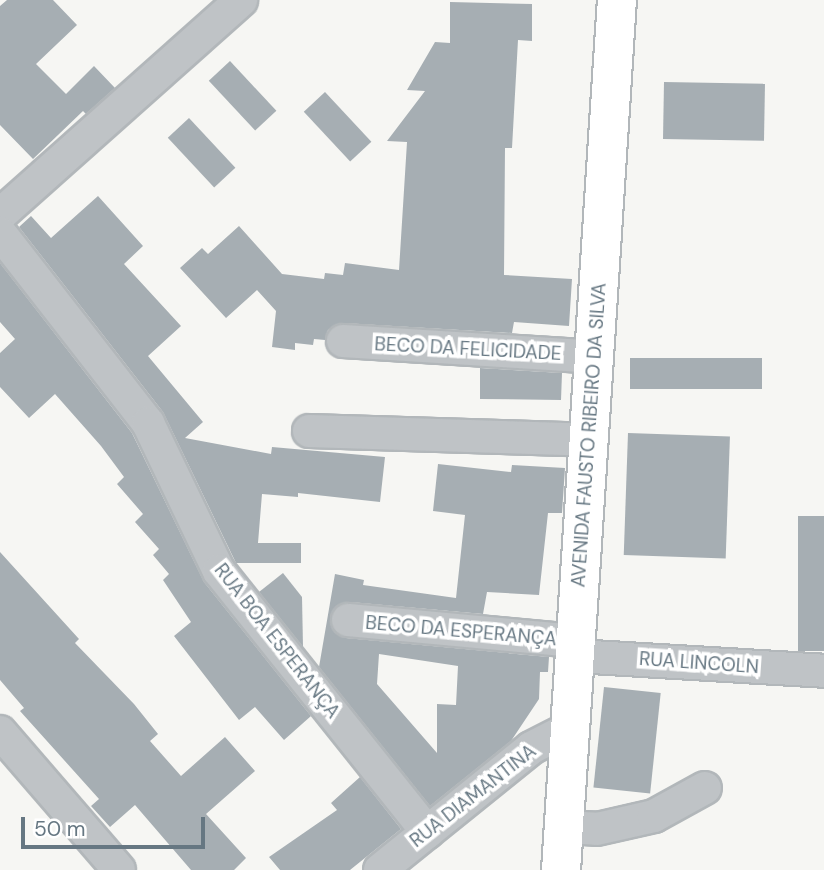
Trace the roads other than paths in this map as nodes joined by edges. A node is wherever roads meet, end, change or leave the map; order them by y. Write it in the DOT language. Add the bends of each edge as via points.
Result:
graph roads {
  1 [pos="241,0"];
  2 [pos="617,0"];
  3 [pos="0,215"];
  4 [pos="0,233"];
  5 [pos="343,341"];
  6 [pos="594,357"];
  7 [pos="309,431"];
  8 [pos="589,440"];
  9 [pos="348,620"];
  10 [pos="575,649"];
  11 [pos="824,671"];
  12 [pos="570,728"];
  13 [pos="0,732"];
  14 [pos="705,788"];
  15 [pos="564,827"];
  16 [pos="427,832"];
  17 [pos="559,869"];
  18 [pos="119,870"];
  19 [pos="380,870"];
  1 -- 3 [label="street"];
  2 -- 6 [label="main road, AVENIDA FAUSTO RIBEIRO DA SILVA"];
  4 -- 16 [label="street, RUA BOA ESPERANÇA" via="148,423 219,571"];
  5 -- 6 [label="street, BECO DA FELICIDADE"];
  6 -- 8 [label="main road, AVENIDA FAUSTO RIBEIRO DA SILVA"];
  7 -- 8 [label="street"];
  8 -- 10 [label="main road, AVENIDA FAUSTO RIBEIRO DA SILVA"];
  9 -- 10 [label="street, BECO DA ESPERANÇA"];
  10 -- 11 [label="street, RUA LINCOLN"];
  10 -- 12 [label="main road, AVENIDA FAUSTO RIBEIRO DA SILVA"];
  12 -- 15 [label="main road, AVENIDA FAUSTO RIBEIRO DA SILVA"];
  12 -- 16 [label="street, RUA DIAMANTINA" via="531,748"];
  13 -- 18 [label="street"];
  14 -- 15 [label="street" via="654,816 597,829"];
  15 -- 17 [label="main road, AVENIDA FAUSTO RIBEIRO DA SILVA"];
  16 -- 19 [label="street, RUA DIAMANTINA"];
}
